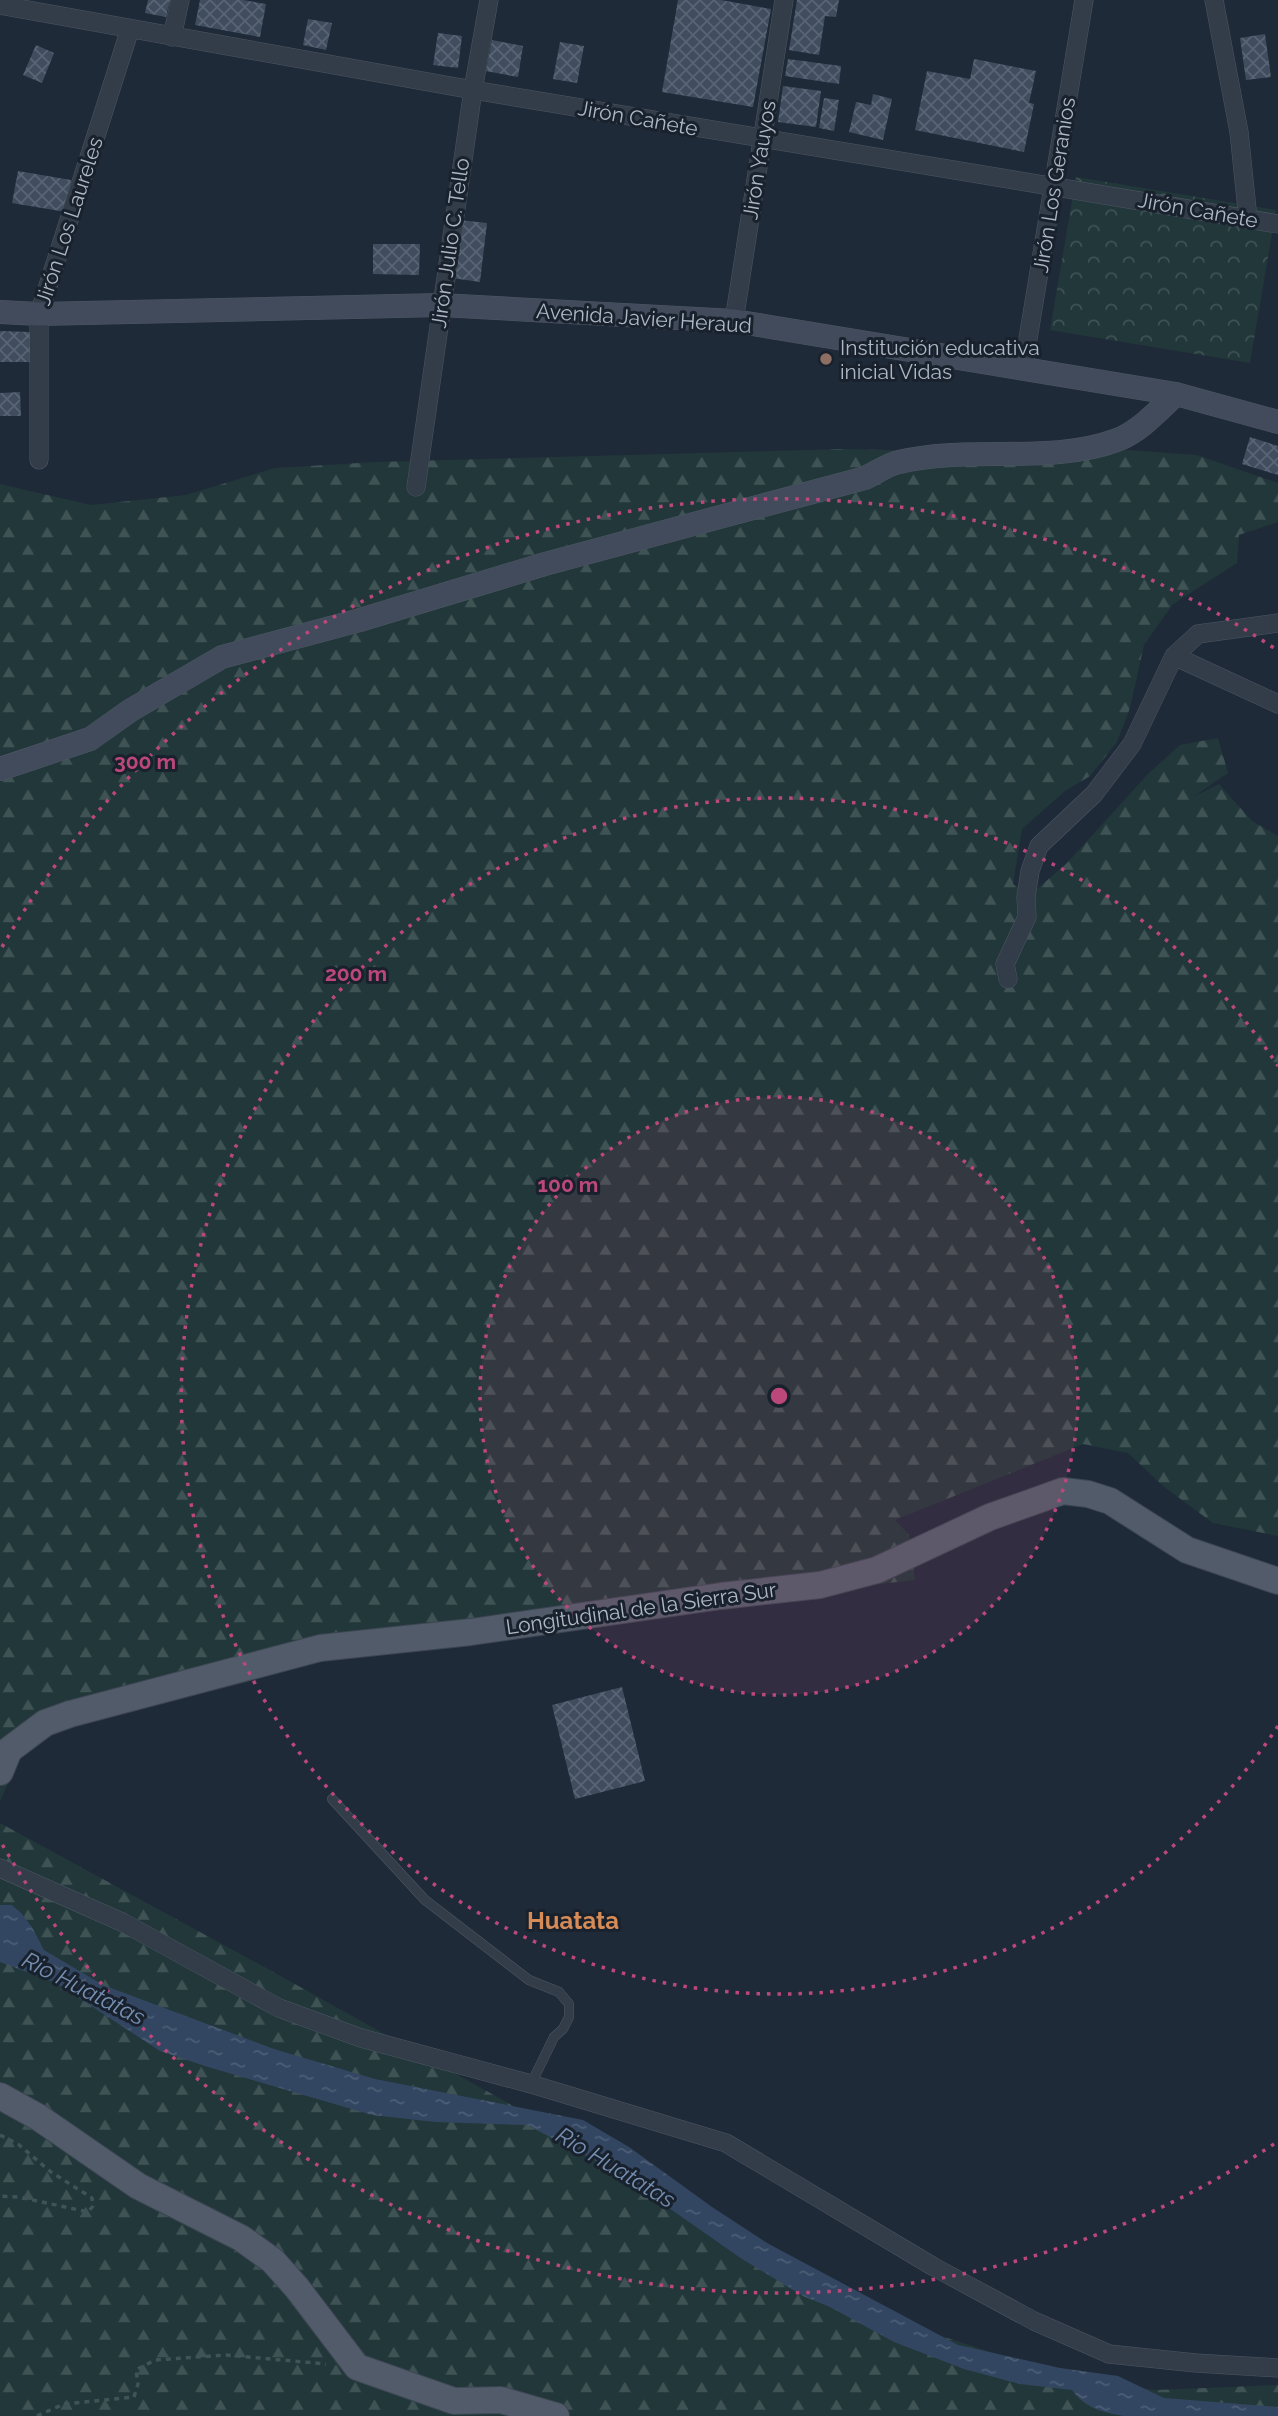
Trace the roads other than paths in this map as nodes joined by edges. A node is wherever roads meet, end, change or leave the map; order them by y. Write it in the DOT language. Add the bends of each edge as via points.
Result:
graph roads {
  1 [pos="180,0"];
  2 [pos="489,0"];
  3 [pos="784,0"];
  4 [pos="1084,0"];
  5 [pos="1214,0"];
  6 [pos="0,5"];
  7 [pos="130,29"];
  8 [pos="172,37"];
  9 [pos="473,90"];
  10 [pos="762,139"];
  11 [pos="1054,186"];
  12 [pos="1248,219"];
  13 [pos="1278,224"];
  14 [pos="441,306"];
  15 [pos="0,312"];
  16 [pos="39,314"];
  17 [pos="734,321"];
  18 [pos="1023,369"];
  19 [pos="1176,394"];
  20 [pos="1278,422"];
  21 [pos="39,460"];
  22 [pos="416,487"];
  23 [pos="1278,623"];
  24 [pos="1174,656"];
  25 [pos="1278,704"];
  26 [pos="0,769"];
  27 [pos="1009,979"];
  28 [pos="1278,1581"];
  29 [pos="3,1762"];
  30 [pos="332,1799"];
  31 [pos="0,1868"];
  32 [pos="531,2084"];
  33 [pos="0,2096"];
  34 [pos="1278,2368"];
  35 [pos="556,2416"];
  1 -- 8 [label="street"];
  2 -- 9 [label="street, Jirón Julio C. Tello"];
  3 -- 10 [label="street, Jirón Yauyos"];
  4 -- 11 [label="street, Jirón Los Geranios"];
  5 -- 12 [label="street"];
  6 -- 7 [label="street, Jirón Cañete"];
  7 -- 8 [label="street, Jirón Cañete"];
  7 -- 16 [label="street, Jirón Los Laureles"];
  8 -- 9 [label="street, Jirón Cañete"];
  9 -- 10 [label="street, Jirón Cañete"];
  9 -- 14 [label="street, Jirón Julio C. Tello"];
  10 -- 11 [label="street, Jirón Cañete"];
  10 -- 17 [label="street, Jirón Yauyos"];
  11 -- 12 [label="street, Jirón Cañete"];
  11 -- 18 [label="street, Jirón Los Geranios"];
  12 -- 13 [label="street, Jirón Cañete"];
  14 -- 16 [label="main road, Avenida Javier Heraud"];
  14 -- 17 [label="main road, Avenida Javier Heraud"];
  14 -- 22 [label="street, Jirón Julio C. Tello"];
  15 -- 16 [label="main road, Avenida Javier Heraud"];
  16 -- 21 [label="street, Jirón Los Laureles"];
  17 -- 18 [label="main road, Avenida Javier Heraud"];
  18 -- 19 [label="main road, Avenida Javier Heraud"];
  19 -- 20 [label="main road, Avenida Javier Heraud"];
  19 -- 26 [label="main road" via="1118,440 1059,453 957,453 896,462 866,478 222,657 90,739"];
  23 -- 24 [label="street" via="1198,634"];
  24 -- 25 [label="street"];
  24 -- 27 [label="street" via="1132,744 1094,794 1039,846 1030,871 1027,918 1005,964"];
  28 -- 29 [label="main road, Longitudinal de la Sierra Sur" via="1187,1550 1110,1501 1063,1491 990,1517 877,1570 820,1585 320,1648 70,1714 45,1723"];
  30 -- 32 [label="lane" via="425,1900 529,1980 559,1992 569,2004 569,2017"];
  31 -- 32 [label="street" via="124,1923 279,2008 360,2038"];
  32 -- 34 [label="street" via="726,2143 933,2267 1034,2321 1109,2354"];
  33 -- 35 [label="main road" via="138,2186 241,2238 273,2261 357,2367 454,2401 501,2400"];
}
